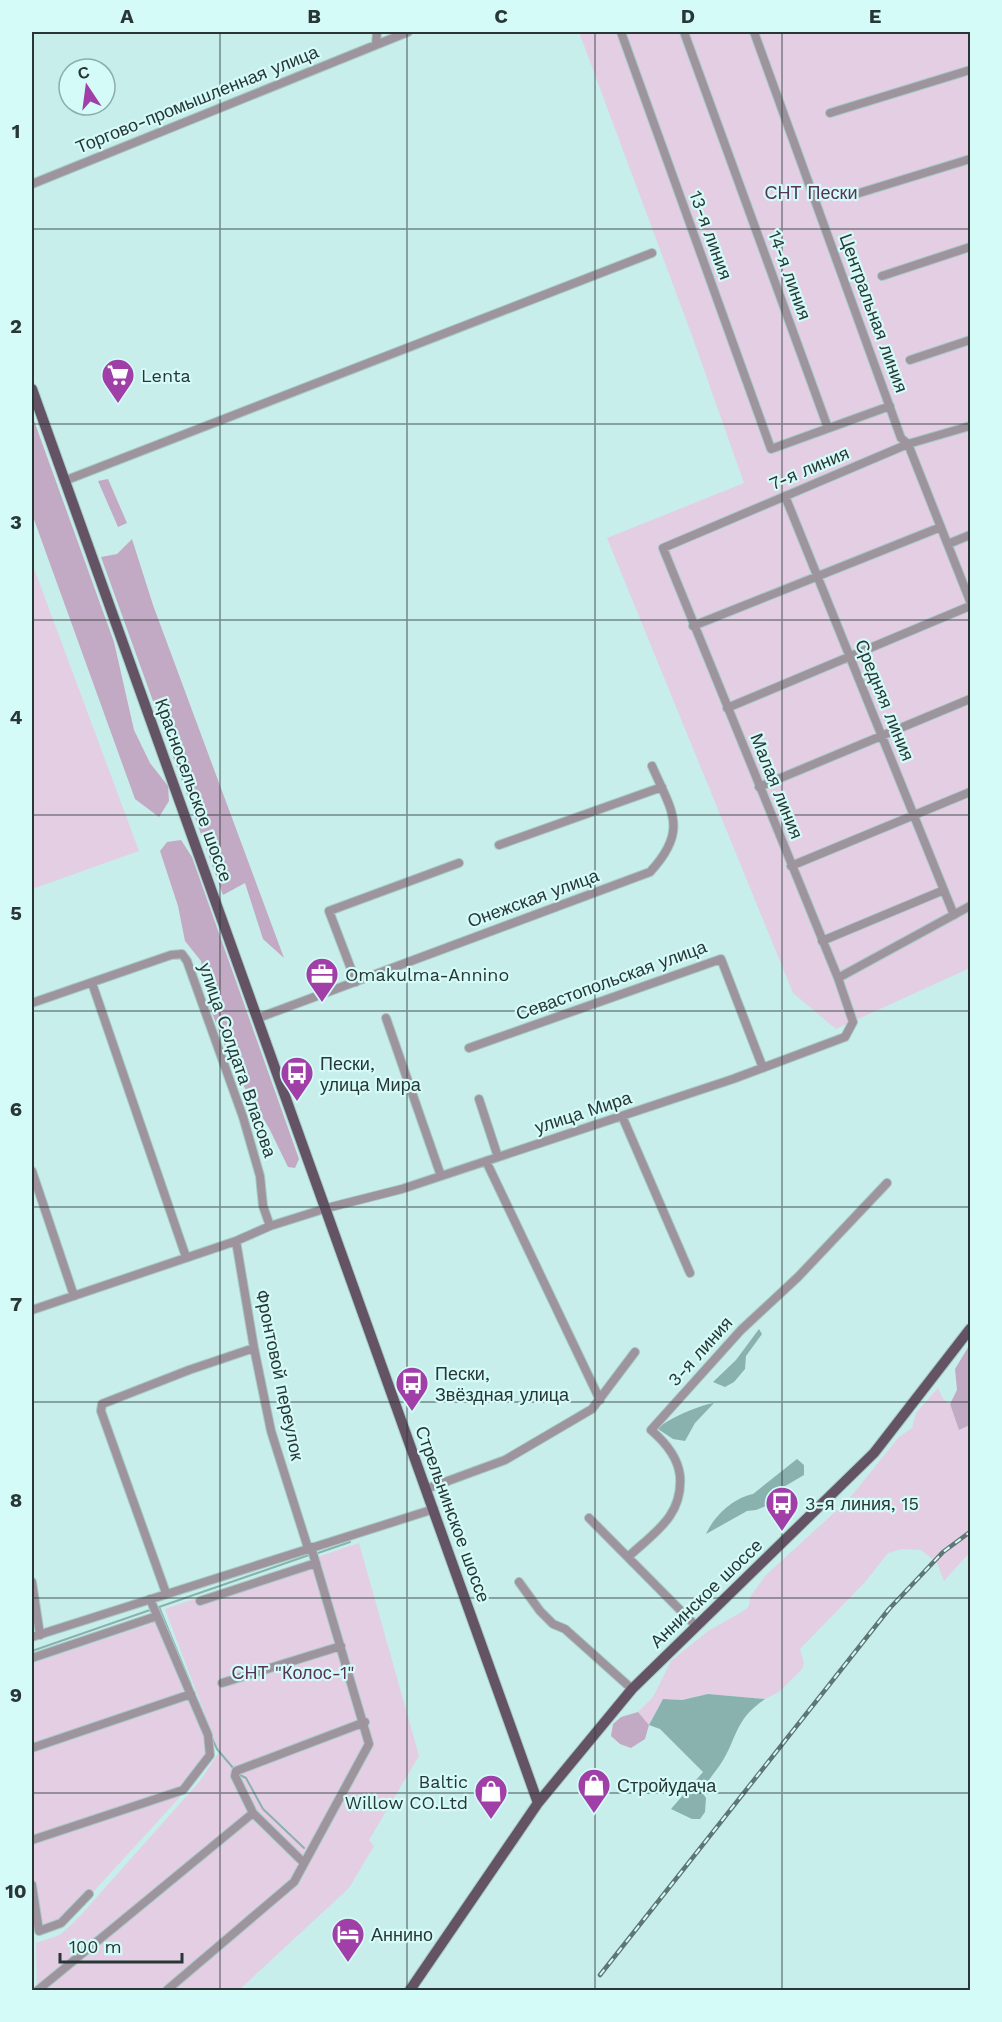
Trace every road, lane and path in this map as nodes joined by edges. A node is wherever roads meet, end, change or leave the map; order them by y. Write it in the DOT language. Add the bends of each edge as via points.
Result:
graph roads {
  1 [pos="377,32"];
  2 [pos="408,32"];
  3 [pos="621,32"];
  4 [pos="684,32"];
  5 [pos="754,32"];
  6 [pos="376,44"];
  7 [pos="970,70"];
  8 [pos="830,113"];
  9 [pos="970,159"];
  10 [pos="32,184"];
  11 [pos="856,194"];
  12 [pos="970,248"];
  13 [pos="652,253"];
  14 [pos="882,276"];
  15 [pos="970,340"];
  16 [pos="910,360"];
  17 [pos="32,389"];
  18 [pos="890,406"];
  19 [pos="970,426"];
  20 [pos="828,428"];
  21 [pos="908,444"];
  22 [pos="64,481"];
  23 [pos="785,496"];
  24 [pos="941,527"];
  25 [pos="970,535"];
  26 [pos="948,544"];
  27 [pos="663,548"];
  28 [pos="818,576"];
  29 [pos="970,601"];
  30 [pos="970,606"];
  31 [pos="693,626"];
  32 [pos="850,657"];
  33 [pos="970,699"];
  34 [pos="726,708"];
  35 [pos="882,736"];
  36 [pos="652,766"];
  37 [pos="759,787"];
  38 [pos="662,788"];
  39 [pos="970,792"];
  40 [pos="914,815"];
  41 [pos="500,845"];
  42 [pos="459,863"];
  43 [pos="791,866"];
  44 [pos="944,890"];
  45 [pos="970,906"];
  46 [pos="954,915"];
  47 [pos="822,940"];
  48 [pos="838,978"];
  49 [pos="92,982"];
  50 [pos="356,982"];
  51 [pos="32,1003"];
  52 [pos="258,1018"];
  53 [pos="386,1018"];
  54 [pos="845,1037"];
  55 [pos="469,1048"];
  56 [pos="763,1068"];
  57 [pos="479,1099"];
  58 [pos="622,1116"];
  59 [pos="498,1157"];
  60 [pos="486,1161"];
  61 [pos="32,1170"];
  62 [pos="441,1176"];
  63 [pos="887,1184"];
  64 [pos="326,1205"];
  65 [pos="270,1226"];
  66 [pos="236,1241"];
  67 [pos="186,1257"];
  68 [pos="690,1273"];
  69 [pos="74,1296"];
  70 [pos="32,1310"];
  71 [pos="970,1329"];
  72 [pos="254,1348"];
  73 [pos="636,1352"];
  74 [pos="600,1400"];
  75 [pos="426,1489"];
  76 [pos="434,1509"];
  77 [pos="589,1518"];
  78 [pos="310,1548"];
  79 [pos="628,1557"];
  80 [pos="316,1563"];
  81 [pos="32,1582"];
  82 [pos="519,1582"];
  83 [pos="166,1593"];
  84 [pos="150,1599"];
  85 [pos="200,1601"];
  86 [pos="157,1616"];
  87 [pos="695,1625"];
  88 [pos="36,1636"];
  89 [pos="341,1646"];
  90 [pos="32,1658"];
  91 [pos="222,1683"];
  92 [pos="632,1689"];
  93 [pos="191,1694"];
  94 [pos="364,1722"];
  95 [pos="32,1748"];
  96 [pos="538,1803"];
  97 [pos="253,1813"];
  98 [pos="32,1840"];
  99 [pos="303,1862"];
  100 [pos="32,1885"];
  101 [pos="89,1894"];
  102 [pos="38,1990"];
  103 [pos="166,1990"];
  104 [pos="410,1990"];
  1 -- 6 [label="street"];
  2 -- 6 [label="street, Торгово-промышленная улица"];
  3 -- 20 [label="street, 13-я линия" via="771,449"];
  4 -- 20 [label="street, 14-я линия"];
  5 -- 18 [label="street, Центральная линия"];
  6 -- 10 [label="street, Торгово-промышленная улица"];
  7 -- 8 [label="street"];
  9 -- 11 [label="street"];
  12 -- 14 [label="street"];
  13 -- 22 [label="street"];
  15 -- 16 [label="street"];
  17 -- 22 [label="main road, Красносельское шоссе"];
  18 -- 20 [label="street"];
  18 -- 21 [label="street, Центральная линия" via="901,438"];
  19 -- 21 [label="street, 7-я линия"];
  21 -- 23 [label="street, 7-я линия"];
  21 -- 24 [label="street, Центральная линия"];
  22 -- 52 [label="main road, Красносельское шоссе"];
  23 -- 27 [label="street, 7-я линия"];
  23 -- 28 [label="street, Средняя линия"];
  24 -- 26 [label="street, Центральная линия"];
  24 -- 28 [label="street"];
  25 -- 26 [label="street"];
  26 -- 29 [label="street, Центральная линия"];
  27 -- 31 [label="street, Малая линия"];
  28 -- 31 [label="street"];
  28 -- 32 [label="street, Средняя линия"];
  30 -- 32 [label="street"];
  31 -- 34 [label="street, Малая линия"];
  32 -- 34 [label="street"];
  32 -- 35 [label="street, Средняя линия"];
  33 -- 35 [label="street"];
  34 -- 37 [label="street, Малая линия"];
  35 -- 37 [label="street"];
  35 -- 40 [label="street, Средняя линия"];
  36 -- 38 [label="street, Онежская улица"];
  37 -- 43 [label="street, Малая линия"];
  38 -- 41 [label="street"];
  38 -- 50 [label="street, Онежская улица" via="675,836 664,858 650,872"];
  39 -- 40 [label="street"];
  40 -- 43 [label="street"];
  40 -- 44 [label="street, Средняя линия"];
  42 -- 50 [label="street" via="329,911"];
  43 -- 47 [label="street, Малая линия"];
  44 -- 46 [label="street, Средняя линия"];
  44 -- 47 [label="street"];
  45 -- 46 [label="street"];
  46 -- 48 [label="street"];
  47 -- 48 [label="street, Малая линия"];
  48 -- 54 [label="street, Малая линия" via="853,1022"];
  49 -- 51 [label="street, улица Солдата Власова"];
  49 -- 65 [label="street, улица Солдата Власова" via="182,954 243,1117"];
  49 -- 67 [label="street"];
  50 -- 52 [label="street, Онежская улица"];
  52 -- 64 [label="main road, Красносельское шоссе"];
  53 -- 62 [label="street"];
  54 -- 56 [label="street, улица Мира"];
  55 -- 56 [label="street, Севастопольская улица" via="721,959"];
  56 -- 58 [label="street, улица Мира"];
  57 -- 59 [label="street"];
  58 -- 59 [label="street, улица Мира"];
  58 -- 68 [label="street"];
  59 -- 60 [label="street, улица Мира"];
  60 -- 62 [label="street, улица Мира"];
  60 -- 74 [label="street"];
  61 -- 69 [label="street"];
  62 -- 64 [label="street, улица Мира"];
  63 -- 79 [label="street, 3-я линия" via="741,1330 651,1430 679,1467 680,1501"];
  64 -- 65 [label="street, улица Мира"];
  64 -- 75 [label="main road, Стрельнинское шоссе"];
  65 -- 66 [label="street, улица Мира"];
  66 -- 67 [label="street, улица Мира"];
  66 -- 72 [label="street, Фронтовой переулок"];
  67 -- 69 [label="street, улица Мира"];
  69 -- 70 [label="street, улица Мира"];
  71 -- 87 [label="main road, Аннинское шоссе" via="874,1452"];
  72 -- 78 [label="street, Фронтовой переулок" via="272,1431"];
  72 -- 83 [label="street" via="102,1404 100,1411"];
  73 -- 74 [label="street"];
  74 -- 75 [label="street" via="592,1409 505,1460"];
  75 -- 76 [label="main road, Стрельнинское шоссе"];
  76 -- 78 [label="street"];
  76 -- 96 [label="main road, Стрельнинское шоссе"];
  77 -- 79 [label="street"];
  78 -- 80 [label="street, Фронтовой переулок"];
  78 -- 83 [label="street"];
  79 -- 87 [label="street"];
  80 -- 85 [label="street"];
  80 -- 89 [label="street, Фронтовой переулок"];
  81 -- 88 [label="street"];
  82 -- 92 [label="street" via="553,1624 565,1629"];
  83 -- 84 [label="street"];
  84 -- 86 [label="street"];
  84 -- 88 [label="street"];
  86 -- 90 [label="street"];
  86 -- 93 [label="street"];
  87 -- 92 [label="main road, Аннинское шоссе"];
  89 -- 91 [label="street"];
  89 -- 94 [label="street, Фронтовой переулок"];
  92 -- 96 [label="main road, Аннинское шоссе"];
  93 -- 95 [label="street"];
  93 -- 98 [label="street" via="208,1735 210,1755 183,1790"];
  94 -- 97 [label="street" via="236,1771"];
  94 -- 99 [label="street, Фронтовой переулок" via="369,1744"];
  96 -- 104 [label="main road, Аннинское шоссе"];
  97 -- 99 [label="street"];
  97 -- 102 [label="street"];
  99 -- 103 [label="street, Фронтовой переулок" via="294,1882"];
  100 -- 101 [label="street" via="39,1930 60,1923"];
}
